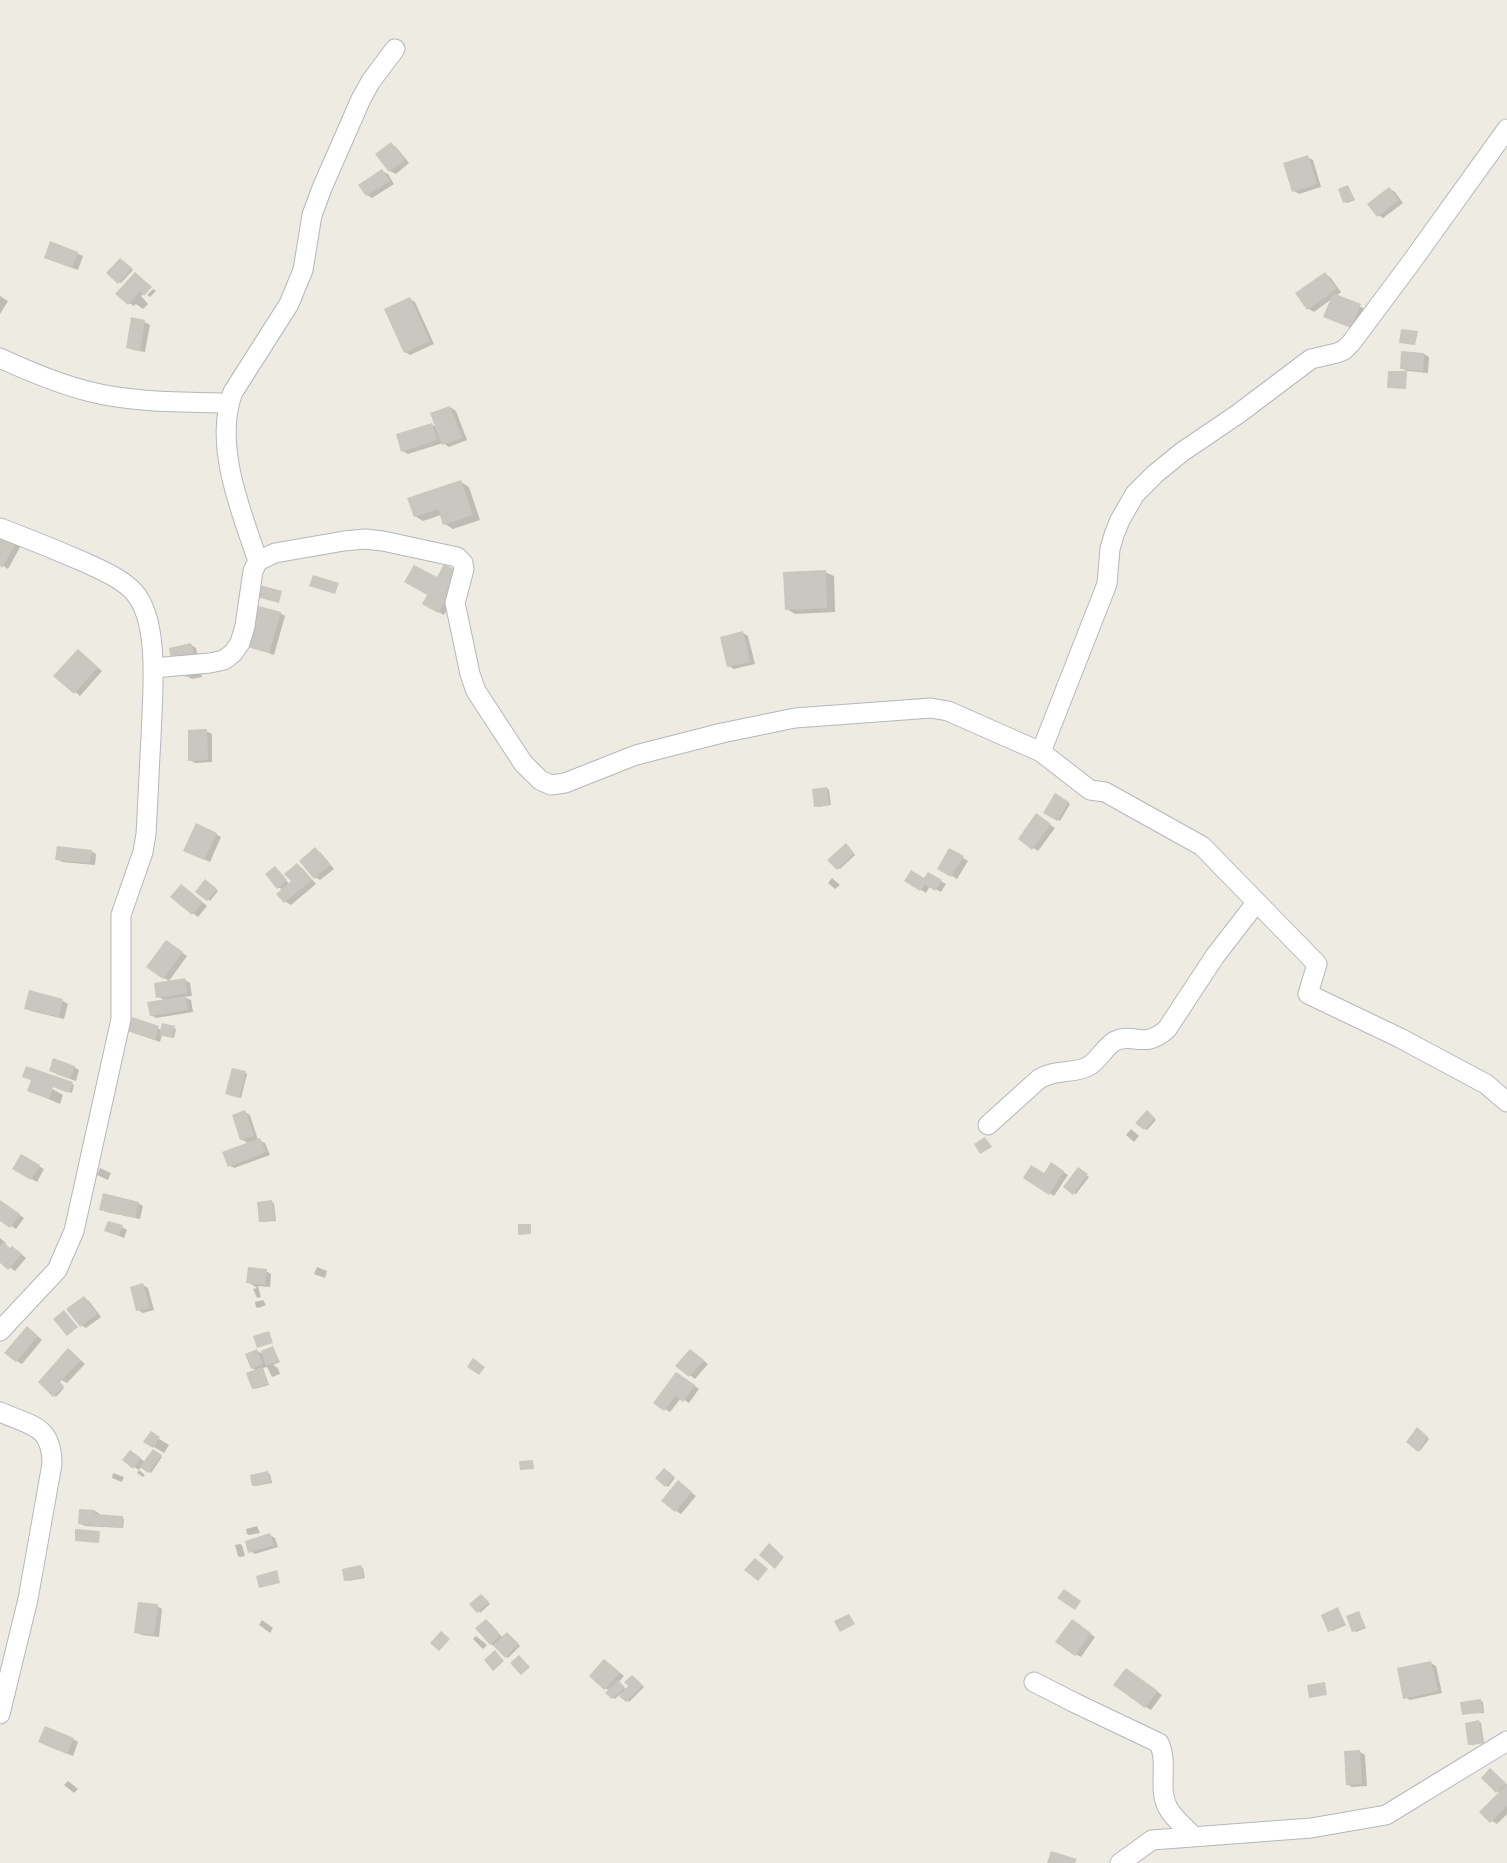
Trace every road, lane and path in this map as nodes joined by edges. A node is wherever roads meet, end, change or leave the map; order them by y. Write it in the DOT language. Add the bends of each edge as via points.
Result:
graph roads {
  1 [pos="395,48"];
  2 [pos="1507,129"];
  3 [pos="0,358"];
  4 [pos="229,403"];
  5 [pos="0,528"];
  6 [pos="258,561"];
  7 [pos="153,668"];
  8 [pos="1041,752"];
  9 [pos="1256,903"];
  10 [pos="1507,1102"];
  11 [pos="988,1125"];
  12 [pos="0,1331"];
  13 [pos="0,1412"];
  14 [pos="1034,1682"];
  15 [pos="0,1714"];
  16 [pos="1507,1741"];
  17 [pos="1194,1837"];
  18 [pos="1120,1863"];
  1 -- 4 [label="street" via="361,99 322,188 312,215 303,270 289,304"];
  2 -- 8 [label="street" via="1344,350 1311,359 1182,452 1135,494 1114,535 1107,584"];
  3 -- 4 [label="street" via="89,392"];
  4 -- 6 [label="street" via="229,463"];
  5 -- 7 [label="street" via="98,569 135,593 149,625"];
  6 -- 7 [label="street" via="245,626 233,653 210,663"];
  6 -- 8 [label="street" via="275,553 365,539 457,557 464,569 457,612 476,691 523,763 551,785 636,755 722,733 794,718 914,708 948,711"];
  7 -- 12 [label="street" via="146,834 119,936 121,1019 80,1205 57,1270"];
  8 -- 9 [label="street" via="1090,790 1105,792 1202,846"];
  9 -- 10 [label="street" via="1317,964 1308,994 1486,1084"];
  9 -- 11 [label="street" via="1167,1030 1148,1040 1115,1042 1080,1070 1048,1073"];
  13 -- 15 [label="street" via="40,1429 52,1449 28,1599"];
  14 -- 17 [label="street" via="1159,1743 1167,1808"];
  16 -- 17 [label="street" via="1386,1815 1311,1828"];
  17 -- 18 [label="street" via="1152,1840"];
}
